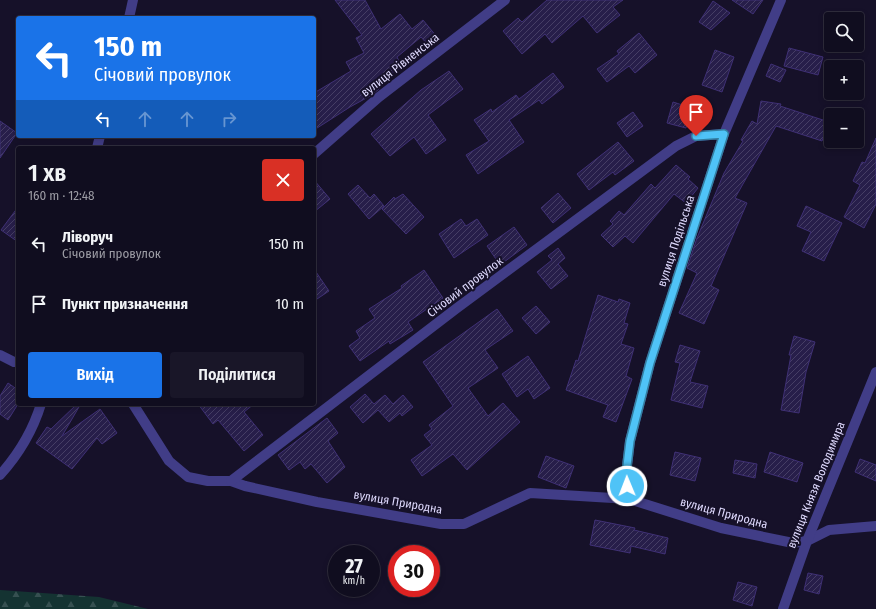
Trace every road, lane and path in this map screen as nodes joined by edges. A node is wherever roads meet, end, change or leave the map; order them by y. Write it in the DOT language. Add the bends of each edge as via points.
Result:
graph roads {
  1 [pos="133,0"];
  2 [pos="505,0"];
  3 [pos="781,0"];
  4 [pos="129,16"];
  5 [pos="724,134"];
  6 [pos="316,152"];
  7 [pos="0,355"];
  8 [pos="16,362"];
  9 [pos="876,372"];
  10 [pos="39,406"];
  11 [pos="135,406"];
  12 [pos="0,475"];
  13 [pos="231,481"];
  14 [pos="629,499"];
  15 [pos="876,526"];
  16 [pos="807,541"];
  17 [pos="783,609"];
  1 -- 4 [label="street"];
  2 -- 6 [label="street, вулиця Рівненська" via="379,97"];
  3 -- 5 [label="street, вулиця Подільська"];
  5 -- 13 [label="street, Січовий провулок" via="696,136 676,146"];
  5 -- 14 [label="street, вулиця Подільська" via="650,363 630,441 626,474"];
  7 -- 8 [label="street"];
  9 -- 16 [label="street, вулиця Князя Володимира"];
  10 -- 12 [label="street" via="34,424"];
  11 -- 13 [label="street, вулиця Природна" via="169,461 188,476 208,482"];
  13 -- 14 [label="street, вулиця Природна" via="317,502 441,524 464,524 530,493"];
  14 -- 16 [label="street, вулиця Природна" via="721,528 778,540"];
  15 -- 16 [label="street, вулиця Природна" via="830,530"];
  16 -- 17 [label="street, вулиця Князя Володимира"];
}
